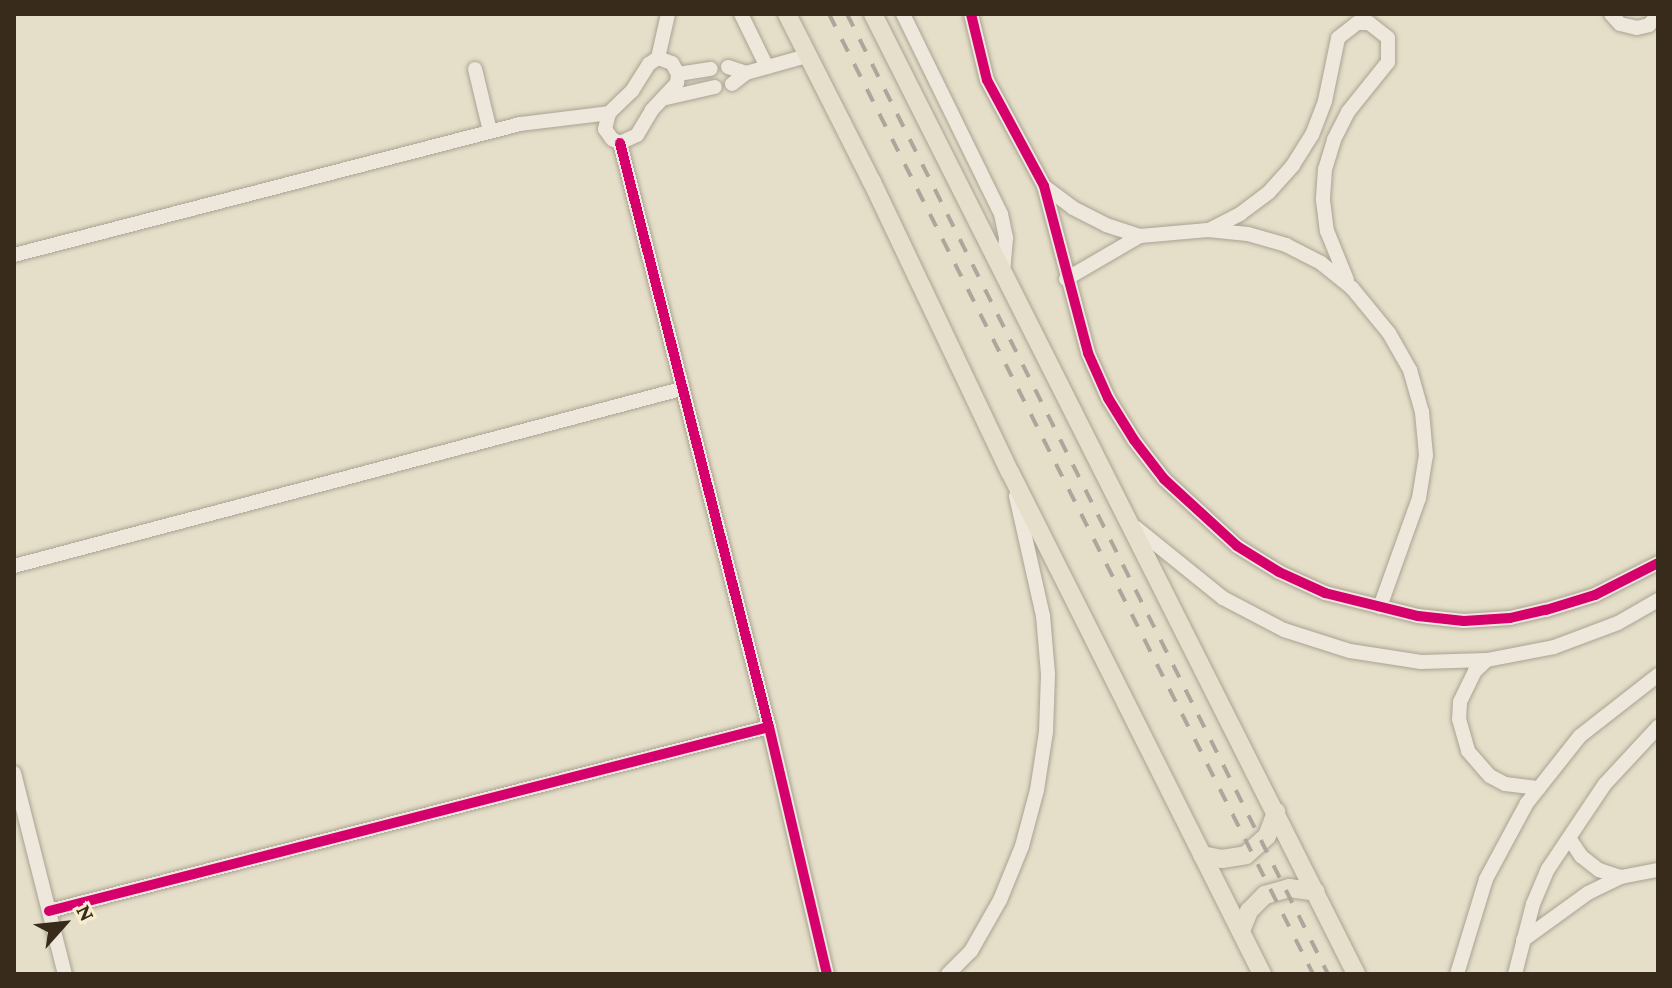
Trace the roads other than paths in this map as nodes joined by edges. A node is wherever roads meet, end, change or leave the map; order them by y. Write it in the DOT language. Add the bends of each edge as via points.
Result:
graph roads {
  1 [pos="668,14"];
  2 [pos="741,14"];
  3 [pos="787,14"];
  4 [pos="873,14"];
  5 [pos="903,14"];
  6 [pos="971,14"];
  7 [pos="1611,14"];
  8 [pos="1658,15"];
  9 [pos="807,56"];
  10 [pos="658,58"];
  11 [pos="728,67"];
  12 [pos="767,67"];
  13 [pos="475,69"];
  14 [pos="711,69"];
  15 [pos="746,73"];
  16 [pos="678,74"];
  17 [pos="732,84"];
  18 [pos="715,87"];
  19 [pos="661,99"];
  20 [pos="609,113"];
  21 [pos="490,131"];
  22 [pos="620,143"];
  23 [pos="1044,186"];
  24 [pos="1208,230"];
  25 [pos="1140,236"];
  26 [pos="14,255"];
  27 [pos="1003,270"];
  28 [pos="1066,279"];
  29 [pos="1352,288"];
  30 [pos="681,389"];
  31 [pos="1010,472"];
  32 [pos="1134,527"];
  33 [pos="1658,563"];
  34 [pos="14,566"];
  35 [pos="1658,600"];
  36 [pos="1380,607"];
  37 [pos="1487,660"];
  38 [pos="1658,675"];
  39 [pos="769,727"];
  40 [pos="1658,727"];
  41 [pos="14,773"];
  42 [pos="1539,788"];
  43 [pos="1276,812"];
  44 [pos="1569,838"];
  45 [pos="1202,855"];
  46 [pos="1658,870"];
  47 [pos="1621,877"];
  48 [pos="1316,892"];
  49 [pos="1537,895"];
  50 [pos="49,911"];
  51 [pos="1556,913"];
  52 [pos="1241,931"];
  53 [pos="1523,940"];
  54 [pos="956,971"];
  55 [pos="65,974"];
  56 [pos="827,974"];
  57 [pos="1262,974"];
  58 [pos="1356,974"];
  59 [pos="1457,974"];
  60 [pos="1515,974"];
  1 -- 10 [label="street"];
  2 -- 12 [label="street"];
  3 -- 9 [label="main road"];
  4 -- 27 [label="main road"];
  5 -- 27 [label="street" via="1001,214 1006,238"];
  6 -- 23 [label="street" via="987,80"];
  7 -- 8 [label="street" via="1620,24 1637,28"];
  9 -- 12 [label="street"];
  9 -- 31 [label="main road"];
  10 -- 16 [label="street" via="672,63"];
  10 -- 20 [label="street"];
  11 -- 15 [label="street"];
  12 -- 15 [label="street"];
  13 -- 21 [label="street"];
  14 -- 16 [label="street"];
  15 -- 17 [label="street"];
  16 -- 19 [label="street" via="677,83"];
  18 -- 19 [label="street"];
  19 -- 22 [label="street" via="637,135"];
  20 -- 21 [label="street"];
  20 -- 22 [label="street" via="605,129"];
  21 -- 26 [label="street"];
  22 -- 30 [label="street"];
  23 -- 25 [label="street" via="1073,208"];
  23 -- 28 [label="street"];
  24 -- 25 [label="street"];
  24 -- 29 [label="street" via="1286,245 1321,263"];
  24 -- 29 [label="street" via="1260,199 1293,165 1325,101 1338,38 1357,23 1369,23 1388,38 1388,62 1348,112 1334,140 1323,200 1336,261"];
  25 -- 28 [label="street"];
  27 -- 32 [label="main road"];
  28 -- 36 [label="street" via="1108,398 1164,479 1237,546 1279,572 1325,593"];
  29 -- 36 [label="street" via="1389,333 1410,370 1422,412 1426,455 1419,498"];
  30 -- 34 [label="street"];
  30 -- 39 [label="street"];
  31 -- 45 [label="main road"];
  31 -- 54 [label="street" via="1043,616 1046,732 1022,846 1000,900"];
  32 -- 37 [label="street" via="1223,598 1284,630 1350,651 1421,662"];
  32 -- 43 [label="main road"];
  33 -- 36 [label="street" via="1595,595 1510,618 1464,621"];
  35 -- 37 [label="street" via="1618,623 1554,647"];
  37 -- 42 [label="street" via="1463,694 1462,735 1490,776 1505,784"];
  38 -- 42 [label="street" via="1580,736"];
  39 -- 50 [label="street"];
  39 -- 56 [label="street"];
  40 -- 44 [label="street" via="1605,784"];
  41 -- 50 [label="street"];
  42 -- 59 [label="street" via="1486,879"];
  43 -- 45 [label="main road" via="1267,836 1246,855"];
  43 -- 48 [label="main road"];
  44 -- 47 [label="street" via="1599,870"];
  44 -- 49 [label="street"];
  45 -- 52 [label="main road"];
  46 -- 47 [label="street"];
  47 -- 51 [label="street"];
  48 -- 52 [label="main road" via="1289,888 1265,895 1249,911"];
  48 -- 58 [label="main road"];
  49 -- 51 [label="street"];
  49 -- 53 [label="street"];
  50 -- 55 [label="street"];
  51 -- 53 [label="street"];
  52 -- 57 [label="main road"];
  53 -- 60 [label="street"];
}
